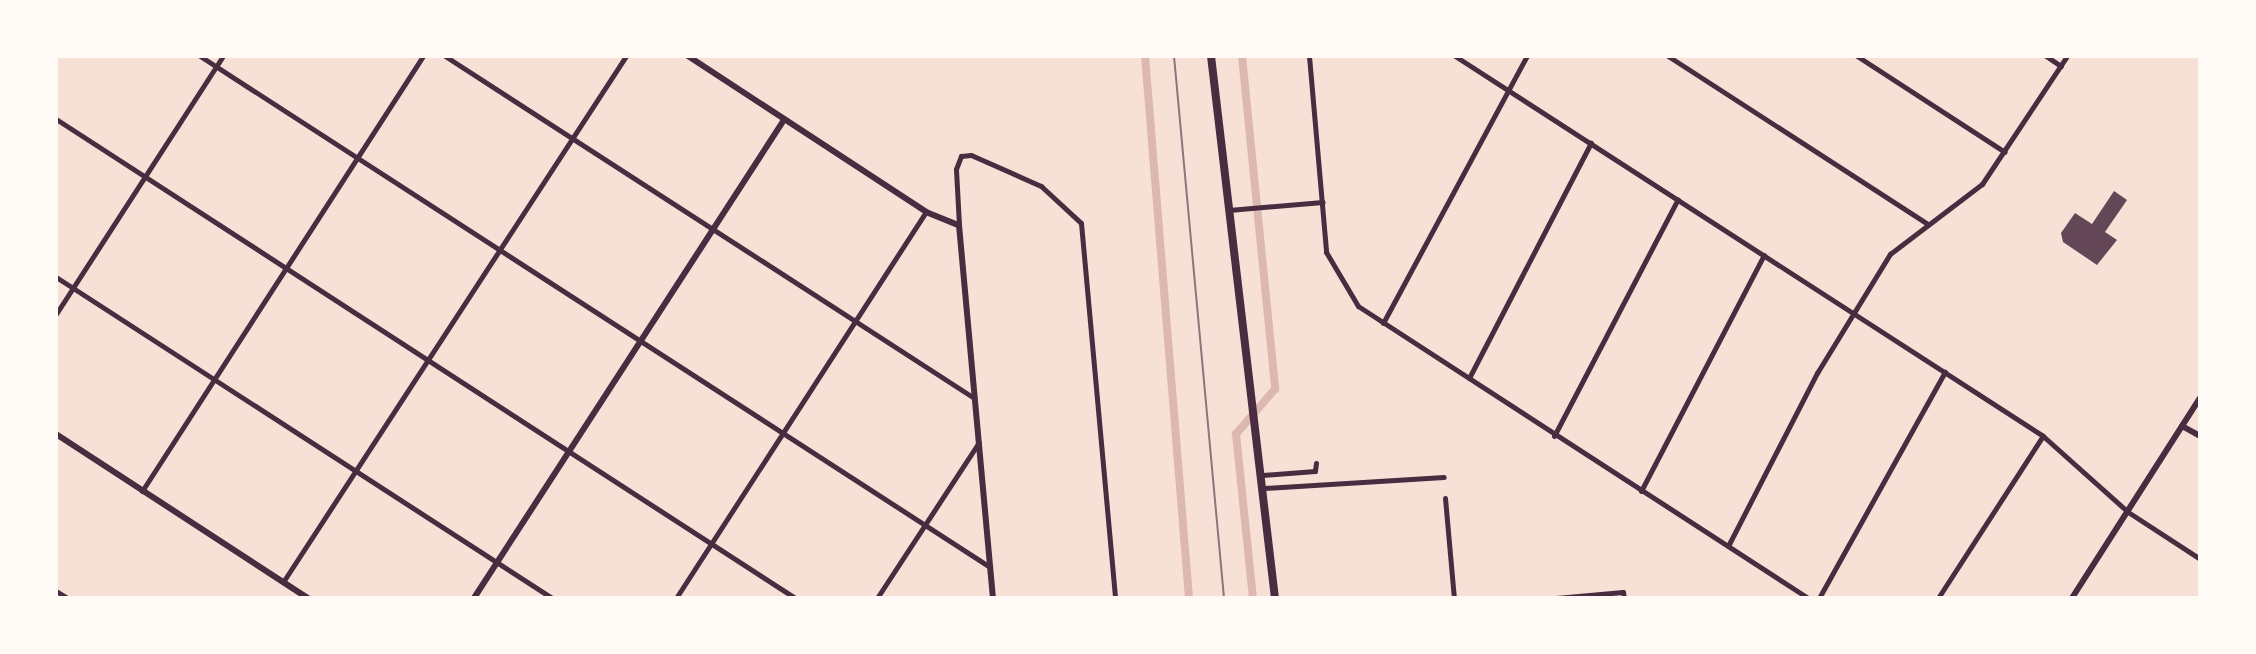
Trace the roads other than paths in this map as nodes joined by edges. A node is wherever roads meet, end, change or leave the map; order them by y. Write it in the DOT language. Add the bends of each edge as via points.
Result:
graph roads {
  1 [pos="200,56"];
  2 [pos="223,56"];
  3 [pos="423,56"];
  4 [pos="445,56"];
  5 [pos="626,56"];
  6 [pos="688,56"];
  7 [pos="1211,56"];
  8 [pos="1309,56"];
  9 [pos="1455,56"];
  10 [pos="1527,56"];
  11 [pos="1668,56"];
  12 [pos="1857,56"];
  13 [pos="2046,56"];
  14 [pos="2067,56"];
  15 [pos="216,66"];
  16 [pos="2061,66"];
  17 [pos="1506,89"];
  18 [pos="56,119"];
  19 [pos="784,120"];
  20 [pos="573,139"];
  21 [pos="1591,143"];
  22 [pos="2005,152"];
  23 [pos="357,158"];
  24 [pos="145,177"];
  25 [pos="1678,199"];
  26 [pos="1323,202"];
  27 [pos="1229,210"];
  28 [pos="926,212"];
  29 [pos="1928,224"];
  30 [pos="959,225"];
  31 [pos="713,229"];
  32 [pos="500,251"];
  33 [pos="1764,255"];
  34 [pos="285,267"];
  35 [pos="56,277"];
  36 [pos="73,288"];
  37 [pos="1851,312"];
  38 [pos="56,314"];
  39 [pos="856,322"];
  40 [pos="1383,323"];
  41 [pos="640,342"];
  42 [pos="429,361"];
  43 [pos="1945,372"];
  44 [pos="1469,378"];
  45 [pos="214,379"];
  46 [pos="974,398"];
  47 [pos="2200,398"];
  48 [pos="2182,426"];
  49 [pos="783,433"];
  50 [pos="56,434"];
  51 [pos="1554,436"];
  52 [pos="2043,436"];
  53 [pos="2200,436"];
  54 [pos="979,442"];
  55 [pos="568,451"];
  56 [pos="1316,463"];
  57 [pos="355,471"];
  58 [pos="1263,475"];
  59 [pos="1444,477"];
  60 [pos="1265,488"];
  61 [pos="142,491"];
  62 [pos="1641,491"];
  63 [pos="1445,498"];
  64 [pos="2128,512"];
  65 [pos="925,525"];
  66 [pos="711,544"];
  67 [pos="1728,546"];
  68 [pos="2200,559"];
  69 [pos="497,562"];
  70 [pos="991,568"];
  71 [pos="283,582"];
  72 [pos="56,591"];
  73 [pos="1624,595"];
  74 [pos="67,598"];
  75 [pos="308,598"];
  76 [pos="474,598"];
  77 [pos="552,598"];
  78 [pos="676,598"];
  79 [pos="795,598"];
  80 [pos="877,598"];
  81 [pos="993,598"];
  82 [pos="1115,598"];
  83 [pos="1275,598"];
  84 [pos="1454,598"];
  85 [pos="1556,598"];
  86 [pos="1808,598"];
  87 [pos="1819,598"];
  88 [pos="1938,598"];
  89 [pos="2072,598"];
  1 -- 15 [label="street"];
  2 -- 15 [label="street"];
  3 -- 23 [label="street"];
  4 -- 20 [label="street"];
  5 -- 20 [label="street"];
  6 -- 19 [label="street"];
  7 -- 27 [label="main road"];
  8 -- 26 [label="street"];
  9 -- 17 [label="street"];
  10 -- 17 [label="street"];
  11 -- 29 [label="street"];
  12 -- 22 [label="street"];
  13 -- 16 [label="street"];
  14 -- 16 [label="street"];
  15 -- 23 [label="street"];
  15 -- 24 [label="street"];
  16 -- 22 [label="street"];
  17 -- 21 [label="street"];
  17 -- 40 [label="street"];
  18 -- 24 [label="street"];
  19 -- 28 [label="street"];
  19 -- 31 [label="street"];
  20 -- 31 [label="street"];
  20 -- 32 [label="street"];
  21 -- 25 [label="street"];
  21 -- 44 [label="street"];
  22 -- 29 [label="street" via="1982,184"];
  23 -- 32 [label="street"];
  23 -- 34 [label="street"];
  24 -- 34 [label="street"];
  24 -- 36 [label="street"];
  25 -- 33 [label="street"];
  25 -- 51 [label="street"];
  26 -- 27 [label="street"];
  26 -- 40 [label="street" via="1326,252 1340,284"];
  27 -- 58 [label="main road"];
  28 -- 30 [label="street"];
  28 -- 39 [label="street"];
  29 -- 37 [label="street" via="1890,254"];
  30 -- 46 [label="street"];
  30 -- 82 [label="street" via="961,156 1001,162 1070,206 1081,223"];
  31 -- 39 [label="street"];
  31 -- 41 [label="street"];
  32 -- 41 [label="street"];
  32 -- 42 [label="street"];
  33 -- 37 [label="street"];
  33 -- 62 [label="street"];
  34 -- 42 [label="street"];
  34 -- 45 [label="street"];
  35 -- 36 [label="street"];
  36 -- 38 [label="street"];
  36 -- 45 [label="street"];
  37 -- 43 [label="street"];
  37 -- 67 [label="street"];
  39 -- 46 [label="street"];
  39 -- 49 [label="street"];
  40 -- 44 [label="street"];
  41 -- 49 [label="street"];
  41 -- 55 [label="street"];
  42 -- 55 [label="street"];
  42 -- 57 [label="street"];
  43 -- 52 [label="street"];
  43 -- 87 [label="street"];
  44 -- 51 [label="street"];
  45 -- 57 [label="street"];
  45 -- 61 [label="street"];
  46 -- 54 [label="street"];
  47 -- 48 [label="street"];
  48 -- 53 [label="street"];
  48 -- 64 [label="street"];
  49 -- 65 [label="street"];
  49 -- 66 [label="street"];
  50 -- 61 [label="street"];
  51 -- 62 [label="street"];
  52 -- 64 [label="street"];
  52 -- 88 [label="street"];
  54 -- 65 [label="street"];
  54 -- 70 [label="street"];
  55 -- 66 [label="street"];
  55 -- 69 [label="street"];
  56 -- 58 [label="street" via="1315,471"];
  57 -- 69 [label="street"];
  57 -- 71 [label="street"];
  58 -- 60 [label="main road"];
  59 -- 60 [label="street"];
  60 -- 83 [label="main road"];
  61 -- 71 [label="street"];
  62 -- 67 [label="street"];
  63 -- 84 [label="street"];
  64 -- 68 [label="street"];
  64 -- 89 [label="street"];
  65 -- 70 [label="street"];
  65 -- 80 [label="street"];
  66 -- 78 [label="street"];
  66 -- 79 [label="street"];
  67 -- 86 [label="street"];
  69 -- 76 [label="street"];
  69 -- 77 [label="street"];
  70 -- 81 [label="street"];
  71 -- 75 [label="street"];
  72 -- 74 [label="street"];
  73 -- 85 [label="street"];
}
